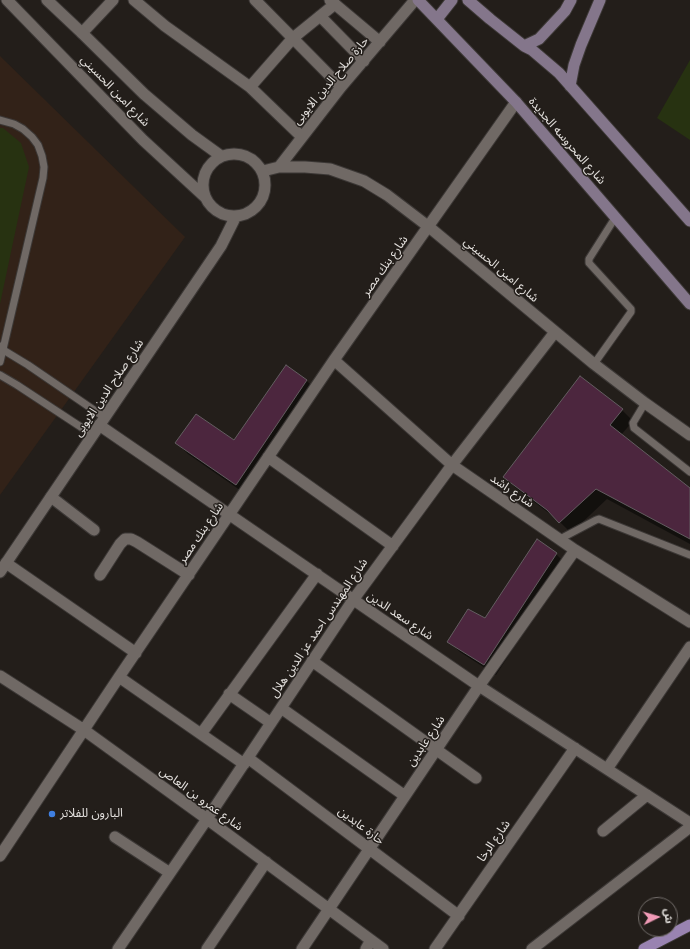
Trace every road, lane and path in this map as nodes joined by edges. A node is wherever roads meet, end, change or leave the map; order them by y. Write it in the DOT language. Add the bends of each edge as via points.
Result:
graph roads {
  1 [pos="7,0"];
  2 [pos="47,0"];
  3 [pos="113,0"];
  4 [pos="134,0"];
  5 [pos="255,0"];
  6 [pos="415,0"];
  7 [pos="418,0"];
  8 [pos="452,0"];
  9 [pos="468,0"];
  10 [pos="571,0"];
  11 [pos="600,0"];
  12 [pos="333,2"];
  13 [pos="320,16"];
  14 [pos="437,19"];
  15 [pos="82,33"];
  16 [pos="293,38"];
  17 [pos="380,42"];
  18 [pos="524,46"];
  19 [pos="364,61"];
  20 [pos="570,86"];
  21 [pos="250,87"];
  22 [pos="341,87"];
  23 [pos="516,102"];
  24 [pos="0,120"];
  25 [pos="302,137"];
  26 [pos="221,156"];
  27 [pos="279,167"];
  28 [pos="263,171"];
  29 [pos="206,198"];
  30 [pos="236,216"];
  31 [pos="615,218"];
  32 [pos="690,221"];
  33 [pos="429,227"];
  34 [pos="690,304"];
  35 [pos="555,332"];
  36 [pos="2,346"];
  37 [pos="334,360"];
  38 [pos="0,362"];
  39 [pos="594,364"];
  40 [pos="0,375"];
  41 [pos="645,403"];
  42 [pos="102,421"];
  43 [pos="689,433"];
  44 [pos="93,435"];
  45 [pos="268,457"];
  46 [pos="452,465"];
  47 [pos="690,472"];
  48 [pos="51,497"];
  49 [pos="230,515"];
  50 [pos="94,530"];
  51 [pos="560,540"];
  52 [pos="393,546"];
  53 [pos="575,550"];
  54 [pos="690,555"];
  55 [pos="3,567"];
  56 [pos="316,574"];
  57 [pos="100,575"];
  58 [pos="189,575"];
  59 [pos="353,600"];
  60 [pos="690,622"];
  61 [pos="690,648"];
  62 [pos="136,653"];
  63 [pos="312,661"];
  64 [pos="0,676"];
  65 [pos="119,677"];
  66 [pos="479,686"];
  67 [pos="229,694"];
  68 [pos="281,708"];
  69 [pos="271,723"];
  70 [pos="84,730"];
  71 [pos="201,734"];
  72 [pos="575,748"];
  73 [pos="436,750"];
  74 [pos="246,761"];
  75 [pos="607,769"];
  76 [pos="476,778"];
  77 [pos="647,795"];
  78 [pos="405,796"];
  79 [pos="207,819"];
  80 [pos="690,823"];
  81 [pos="690,827"];
  82 [pos="603,831"];
  83 [pos="115,837"];
  84 [pos="369,848"];
  85 [pos="0,856"];
  86 [pos="266,862"];
  87 [pos="170,873"];
  88 [pos="329,909"];
  89 [pos="459,916"];
  90 [pos="690,925"];
  91 [pos="368,945"];
  92 [pos="118,949"];
  93 [pos="207,949"];
  94 [pos="302,949"];
  95 [pos="383,949"];
  96 [pos="436,949"];
  97 [pos="532,949"];
  98 [pos="644,949"];
  1 -- 29 [label="street, شارع امين الحسيني" via="144,140"];
  2 -- 15 [label="street, شارع امين الحسيني"];
  3 -- 15 [label="street"];
  4 -- 21 [label="street" via="165,26"];
  5 -- 16 [label="street"];
  6 -- 17 [label="street, حارة صلاح الدين الايوبى"];
  7 -- 14 [label="main road, شارع المحروسه الجديدة"];
  8 -- 14 [label="main road"];
  9 -- 18 [label="main road"];
  10 -- 18 [label="main road" via="565,11 539,39"];
  11 -- 20 [label="main road" via="574,65"];
  12 -- 13 [label="street"];
  12 -- 17 [label="street"];
  13 -- 16 [label="street"];
  13 -- 19 [label="street"];
  14 -- 23 [label="main road, شارع المحروسه الجديدة"];
  15 -- 26 [label="street, شارع امين الحسيني" via="144,94"];
  16 -- 21 [label="street"];
  16 -- 22 [label="street"];
  17 -- 19 [label="street, حارة صلاح الدين الايوبى"];
  18 -- 20 [label="main road" via="546,61"];
  19 -- 22 [label="street, حارة صلاح الدين الايوبى"];
  20 -- 32 [label="main road"];
  21 -- 25 [label="street"];
  22 -- 25 [label="street, حارة صلاح الدين الايوبى"];
  23 -- 31 [label="main road, شارع المحروسه الجديدة"];
  23 -- 33 [label="street, شارع بنك مصر"];
  24 -- 36 [label="lane" via="24,129 32,137 38,146 44,167"];
  25 -- 27 [label="street, حارة صلاح الدين الايوبى"];
  26 -- 28 [label="street" via="232,153 244,155 255,161"];
  26 -- 29 [label="street" via="211,164 205,174 203,186"];
  27 -- 28 [label="street"];
  27 -- 33 [label="street, شارع امين الحسيني" via="305,166 330,169 364,181"];
  28 -- 30 [label="street" via="266,183 264,195 258,206 248,213"];
  29 -- 30 [label="street" via="213,208 224,214"];
  30 -- 42 [label="street, شارع صلاح الدين الايوبى" via="220,246"];
  31 -- 34 [label="main road, شارع المحروسه الجديدة"];
  31 -- 39 [label="lane" via="589,259 589,263 631,310"];
  33 -- 35 [label="street, شارع امين الحسيني"];
  33 -- 37 [label="street, شارع بنك مصر"];
  35 -- 39 [label="street, شارع امين الحسيني"];
  35 -- 46 [label="street, شارع المهندس احمد عز الدين هلال"];
  36 -- 38 [label="lane"];
  36 -- 42 [label="lane" via="5,351 28,365"];
  37 -- 45 [label="street, شارع بنك مصر"];
  37 -- 46 [label="street, شارع راشد"];
  39 -- 41 [label="street, شارع امين الحسيني"];
  40 -- 44 [label="lane"];
  41 -- 43 [label="street, شارع امين الحسيني"];
  41 -- 47 [label="lane" via="633,423 634,428"];
  42 -- 44 [label="street, شارع صلاح الدين الايوبى"];
  42 -- 49 [label="street, شارع سعد الدين"];
  44 -- 48 [label="street, شارع صلاح الدين الايوبى"];
  45 -- 49 [label="street, شارع بنك مصر"];
  45 -- 52 [label="street"];
  46 -- 51 [label="street, شارع راشد"];
  46 -- 52 [label="street, شارع المهندس احمد عز الدين هلال"];
  48 -- 50 [label="street"];
  48 -- 55 [label="street, شارع صلاح الدين الايوبى"];
  49 -- 56 [label="street, شارع سعد الدين"];
  49 -- 58 [label="street, شارع بنك مصر"];
  51 -- 53 [label="street, شارع راشد"];
  51 -- 54 [label="lane" via="599,520"];
  52 -- 59 [label="street, شارع المهندس احمد عز الدين هلال"];
  53 -- 60 [label="street, شارع راشد"];
  53 -- 66 [label="street, شارع عابدين"];
  55 -- 62 [label="street"];
  56 -- 59 [label="street, شارع سعد الدين"];
  56 -- 67 [label="street"];
  57 -- 58 [label="street" via="120,544 125,539 131,539"];
  58 -- 62 [label="street, شارع بنك مصر"];
  59 -- 63 [label="street, شارع المهندس احمد عز الدين هلال"];
  59 -- 66 [label="street, شارع سعد الدين"];
  61 -- 75 [label="street"];
  62 -- 65 [label="street, شارع بنك مصر"];
  63 -- 68 [label="street, شارع المهندس احمد عز الدين هلال"];
  63 -- 73 [label="street"];
  64 -- 70 [label="street, شارع عمرو بن العاص"];
  65 -- 70 [label="street, شارع بنك مصر"];
  65 -- 71 [label="street, حارة عابدين"];
  66 -- 72 [label="street, شارع سعد الدين"];
  66 -- 73 [label="street, شارع عابدين"];
  67 -- 69 [label="street"];
  67 -- 71 [label="street"];
  68 -- 69 [label="street, شارع المهندس احمد عز الدين هلال"];
  68 -- 78 [label="street"];
  69 -- 74 [label="street, شارع المهندس احمد عز الدين هلال"];
  70 -- 79 [label="street, شارع عمرو بن العاص"];
  70 -- 85 [label="street, شارع بنك مصر"];
  71 -- 74 [label="street, حارة عابدين"];
  72 -- 75 [label="street, شارع سعد الدين"];
  72 -- 89 [label="street, شارع الرخا"];
  73 -- 76 [label="street"];
  73 -- 78 [label="street, شارع عابدين"];
  74 -- 79 [label="street, شارع المهندس احمد عز الدين هلال"];
  74 -- 84 [label="street, حارة عابدين"];
  75 -- 77 [label="street, شارع سعد الدين"];
  77 -- 80 [label="street, شارع سعد الدين"];
  77 -- 82 [label="street"];
  78 -- 84 [label="street, شارع عابدين"];
  79 -- 86 [label="street, شارع عمرو بن العاص"];
  79 -- 87 [label="street, شارع المهندس احمد عز الدين هلال"];
  81 -- 97 [label="street"];
  83 -- 87 [label="street"];
  84 -- 88 [label="street, شارع عابدين"];
  84 -- 89 [label="street, حارة عابدين"];
  86 -- 88 [label="street, شارع عمرو بن العاص"];
  86 -- 93 [label="street"];
  87 -- 92 [label="street, شارع المهندس احمد عز الدين هلال"];
  88 -- 91 [label="street, شارع عمرو بن العاص"];
  88 -- 94 [label="street, شارع عابدين"];
  89 -- 96 [label="street, شارع الرخا"];
  90 -- 98 [label="main road"];
  91 -- 95 [label="street, شارع عمرو بن العاص"];
}
